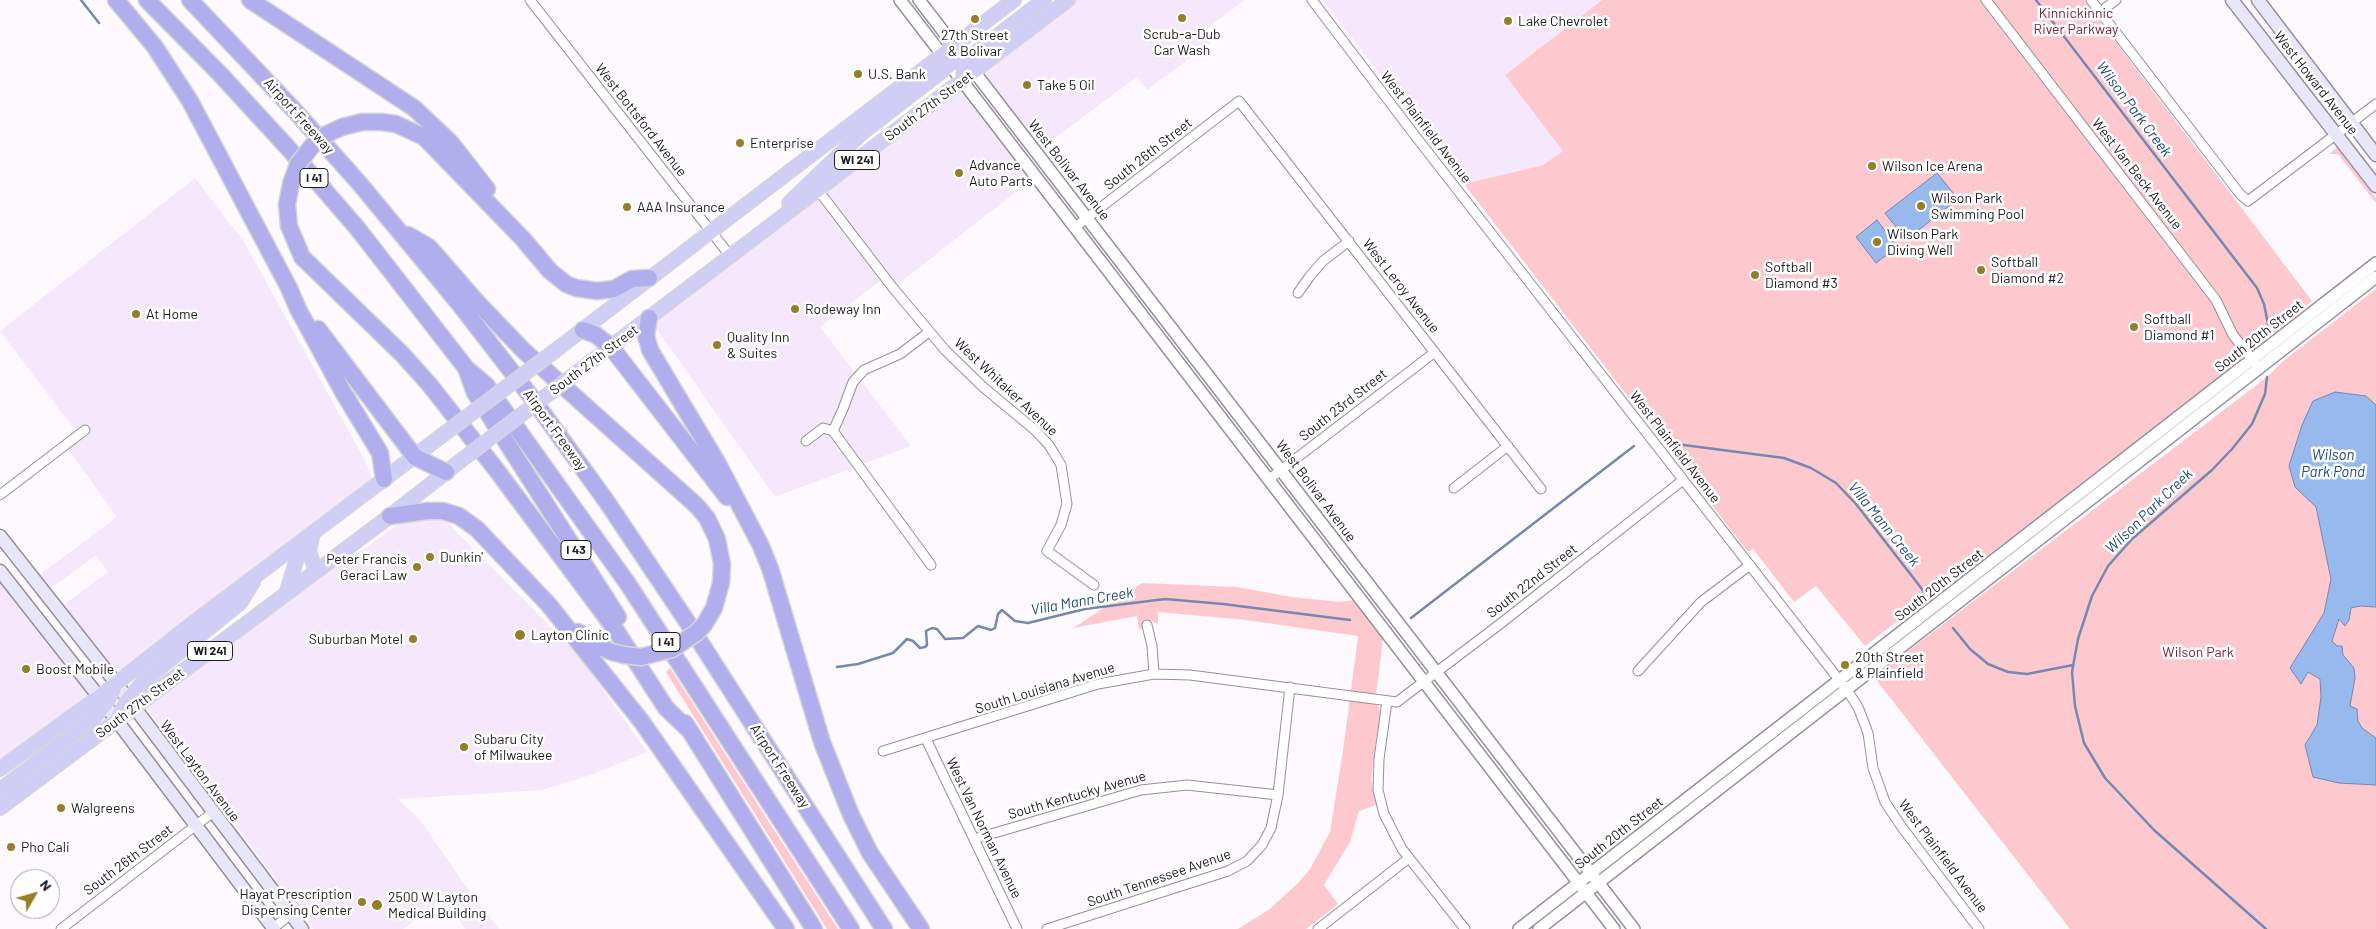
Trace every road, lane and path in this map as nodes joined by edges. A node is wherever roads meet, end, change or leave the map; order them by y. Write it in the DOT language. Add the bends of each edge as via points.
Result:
graph roads {
  1 [pos="116,0"];
  2 [pos="148,0"];
  3 [pos="190,0"];
  4 [pos="250,0"];
  5 [pos="530,0"];
  6 [pos="900,0"];
  7 [pos="919,0"];
  8 [pos="1014,0"];
  9 [pos="1044,0"];
  10 [pos="1068,0"];
  11 [pos="1312,0"];
  12 [pos="1986,0"];
  13 [pos="2091,0"];
  14 [pos="2116,0"];
  15 [pos="2232,0"];
  16 [pos="2258,0"];
  17 [pos="2100,12"];
  18 [pos="955,45"];
  19 [pos="946,60"];
  20 [pos="970,66"];
  21 [pos="962,82"];
  22 [pos="1239,101"];
  23 [pos="2376,104"];
  24 [pos="2351,123"];
  25 [pos="1016,126"];
  26 [pos="2337,134"];
  27 [pos="1003,136"];
  28 [pos="2376,155"];
  29 [pos="2376,186"];
  30 [pos="818,190"];
  31 [pos="1087,218"];
  32 [pos="1074,228"];
  33 [pos="400,231"];
  34 [pos="712,232"];
  35 [pos="523,239"];
  36 [pos="754,239"];
  37 [pos="1349,241"];
  38 [pos="731,257"];
  39 [pos="2376,263"];
  40 [pos="2376,277"];
  41 [pos="649,278"];
  42 [pos="289,288"];
  43 [pos="1298,293"];
  44 [pos="649,318"];
  45 [pos="583,330"];
  46 [pos="2297,331"];
  47 [pos="929,332"];
  48 [pos="1183,343"];
  49 [pos="611,347"];
  50 [pos="1170,352"];
  51 [pos="1435,352"];
  52 [pos="2260,361"];
  53 [pos="466,368"];
  54 [pos="85,430"];
  55 [pos="833,431"];
  56 [pos="806,441"];
  57 [pos="1508,446"];
  58 [pos="416,457"];
  59 [pos="1282,470"];
  60 [pos="446,472"];
  61 [pos="384,479"];
  62 [pos="1268,480"];
  63 [pos="1683,480"];
  64 [pos="1454,488"];
  65 [pos="1541,489"];
  66 [pos="0,495"];
  67 [pos="390,516"];
  68 [pos="313,532"];
  69 [pos="0,536"];
  70 [pos="760,544"];
  71 [pos="294,547"];
  72 [pos="931,565"];
  73 [pos="1750,565"];
  74 [pos="0,571"];
  75 [pos="316,572"];
  76 [pos="257,575"];
  77 [pos="1094,585"];
  78 [pos="286,594"];
  79 [pos="549,605"];
  80 [pos="1147,625"];
  81 [pos="1638,671"];
  82 [pos="1436,672"];
  83 [pos="1154,674"];
  84 [pos="1424,682"];
  85 [pos="116,683"];
  86 [pos="1843,685"];
  87 [pos="1290,687"];
  88 [pos="102,701"];
  89 [pos="1387,701"];
  90 [pos="1397,702"];
  91 [pos="131,703"];
  92 [pos="116,721"];
  93 [pos="690,732"];
  94 [pos="926,739"];
  95 [pos="883,751"];
  96 [pos="0,769"];
  97 [pos="0,790"];
  98 [pos="1278,795"];
  99 [pos="0,808"];
  100 [pos="212,813"];
  101 [pos="196,826"];
  102 [pos="974,839"];
  103 [pos="1409,858"];
  104 [pos="1591,873"];
  105 [pos="1578,883"];
  106 [pos="1598,883"];
  107 [pos="1586,892"];
  108 [pos="866,900"];
  109 [pos="291,914"];
  110 [pos="61,929"];
  111 [pos="273,929"];
  112 [pos="302,929"];
  113 [pos="786,929"];
  114 [pos="814,929"];
  115 [pos="851,929"];
  116 [pos="884,929"];
  117 [pos="895,929"];
  118 [pos="921,929"];
  119 [pos="1017,929"];
  120 [pos="1047,929"];
  121 [pos="1318,929"];
  122 [pos="1465,929"];
  123 [pos="1519,929"];
  124 [pos="1539,929"];
  125 [pos="1614,929"];
  126 [pos="1634,929"];
  127 [pos="1979,929"];
  1 -- 42 [label="highway" via="156,47 185,94"];
  2 -- 53 [label="highway, I 41" via="226,81 358,229"];
  3 -- 33 [label="highway, Airport Freeway / I 41" via="295,111"];
  4 -- 35 [label="highway" via="396,94 426,117 462,157"];
  5 -- 34 [label="street, West Bottsford Avenue"];
  6 -- 19 [label="street"];
  7 -- 18 [label="street, West Bolivar Avenue"];
  8 -- 18 [label="main road"];
  9 -- 20 [label="main road"];
  10 -- 20 [label="main road, South 27th Street"];
  11 -- 63 [label="street, West Plainfield Avenue"];
  12 -- 52 [label="street, West Van Beck Avenue" via="2216,300 2233,335"];
  13 -- 17 [label="street"];
  14 -- 17 [label="street"];
  15 -- 26 [label="main road, West Howard Avenue"];
  16 -- 24 [label="main road, West Howard Avenue"];
  17 -- 26 [label="street" via="2248,201"];
  18 -- 19 [label="main road" via="955,57"];
  18 -- 20 [label="street, West Bolivar Avenue"];
  19 -- 21 [label="street"];
  19 -- 34 [label="main road, WI 241"];
  19 -- 36 [label="main road" via="854,139"];
  20 -- 21 [label="main road" via="962,71"];
  20 -- 25 [label="street, West Bolivar Avenue"];
  21 -- 27 [label="street"];
  21 -- 30 [label="main road, South 27th Street / WI 241"];
  22 -- 31 [label="street, South 26th Street"];
  22 -- 37 [label="street, West Leroy Avenue"];
  23 -- 24 [label="street"];
  24 -- 26 [label="street"];
  24 -- 28 [label="main road, West Howard Avenue"];
  25 -- 27 [label="street"];
  25 -- 31 [label="street, West Bolivar Avenue"];
  26 -- 29 [label="main road, West Howard Avenue"];
  27 -- 32 [label="street"];
  30 -- 36 [label="main road, South 27th Street / WI 241"];
  30 -- 47 [label="street, West Whitaker Avenue"];
  31 -- 32 [label="street, South 26th Street"];
  31 -- 48 [label="street, West Bolivar Avenue"];
  32 -- 50 [label="street"];
  33 -- 79 [label="highway, bridge" via="429,247 519,345 697,506 718,539 721,583 714,608 696,633 672,649 641,656 612,652 586,639"];
  33 -- 108 [label="highway, Airport Freeway / I 41" via="529,394 607,502"];
  34 -- 38 [label="street, West Bottsford Avenue"];
  34 -- 41 [label="main road, WI 241"];
  35 -- 41 [label="highway" via="558,279 576,288 614,289 632,279"];
  35 -- 93 [label="highway, bridge" via="424,137 396,124 362,122 327,134 298,164 287,204 289,226 302,257 429,384 615,629 666,708"];
  36 -- 38 [label="main road, South 27th Street / WI 241"];
  37 -- 43 [label="street" via="1323,261"];
  37 -- 51 [label="street, West Leroy Avenue"];
  38 -- 44 [label="main road, South 27th Street / WI 241"];
  39 -- 46 [label="street, South 20th Street"];
  40 -- 46 [label="street, South 20th Street"];
  41 -- 45 [label="main road, WI 241"];
  42 -- 58 [label="highway"];
  42 -- 61 [label="highway" via="343,392 380,454"];
  44 -- 49 [label="main road, South 27th Street / WI 241"];
  44 -- 70 [label="highway" via="646,336 650,350 717,462"];
  45 -- 49 [label="highway"];
  45 -- 58 [label="main road, WI 241, bridge"];
  46 -- 52 [label="street, South 20th Street"];
  47 -- 55 [label="street" via="900,354 864,370 853,382"];
  47 -- 77 [label="street, West Whitaker Avenue" via="968,374 1035,430 1056,455 1065,481 1067,504 1061,525 1047,551"];
  48 -- 50 [label="street"];
  48 -- 59 [label="street, West Bolivar Avenue"];
  49 -- 60 [label="main road, South 27th Street / WI 241, bridge"];
  49 -- 70 [label="highway" via="741,514"];
  50 -- 62 [label="street"];
  51 -- 57 [label="street, West Leroy Avenue"];
  51 -- 59 [label="street, South 23rd Street"];
  52 -- 86 [label="street, South 20th Street"];
  53 -- 93 [label="highway, I 43" via="475,394"];
  53 -- 115 [label="highway, I 41" via="486,384 598,541"];
  54 -- 66 [label="street"];
  55 -- 56 [label="street" via="823,428"];
  55 -- 72 [label="street"];
  57 -- 64 [label="street"];
  57 -- 65 [label="street, West Leroy Avenue"];
  58 -- 60 [label="highway"];
  58 -- 61 [label="main road, WI 241"];
  59 -- 62 [label="street, South 23rd Street"];
  59 -- 82 [label="street, West Bolivar Avenue"];
  60 -- 67 [label="main road, South 27th Street / WI 241"];
  61 -- 68 [label="main road, WI 241"];
  62 -- 84 [label="street"];
  63 -- 73 [label="street, West Plainfield Avenue"];
  63 -- 82 [label="street, South 22nd Street"];
  67 -- 75 [label="main road, South 27th Street / WI 241"];
  67 -- 79 [label="highway" via="435,510 459,516 477,529"];
  68 -- 71 [label="main road, WI 241"];
  68 -- 75 [label="main road" via="309,551"];
  69 -- 85 [label="main road, West Layton Avenue"];
  70 -- 118 [label="highway" via="822,742 851,815 870,853"];
  71 -- 76 [label="main road, WI 241"];
  71 -- 78 [label="main road" via="297,558"];
  73 -- 81 [label="street" via="1701,602"];
  73 -- 86 [label="street, West Plainfield Avenue"];
  74 -- 88 [label="main road"];
  75 -- 78 [label="main road, South 27th Street / WI 241"];
  76 -- 85 [label="main road, WI 241"];
  76 -- 91 [label="main road" via="240,603 146,679"];
  78 -- 91 [label="main road, South 27th Street / WI 241"];
  79 -- 113 [label="highway" via="642,722"];
  80 -- 83 [label="street"];
  82 -- 84 [label="street, South 22nd Street"];
  82 -- 104 [label="street, West Bolivar Avenue"];
  83 -- 87 [label="street, South Louisiana Avenue"];
  83 -- 94 [label="street, South Louisiana Avenue" via="1090,686"];
  84 -- 90 [label="street, South 22nd Street"];
  84 -- 105 [label="street"];
  85 -- 88 [label="main road"];
  85 -- 91 [label="main road, West Layton Avenue"];
  86 -- 104 [label="street, South 20th Street"];
  86 -- 106 [label="street, South 20th Street"];
  86 -- 127 [label="street, West Plainfield Avenue" via="1858,707 1868,733 1874,768 1885,802"];
  87 -- 89 [label="street, South Louisiana Avenue"];
  87 -- 98 [label="street, South Tennessee Avenue"];
  88 -- 92 [label="main road"];
  88 -- 96 [label="main road"];
  88 -- 97 [label="main road" via="91,721"];
  89 -- 90 [label="street, South Louisiana Avenue"];
  89 -- 103 [label="street" via="1378,790 1388,825"];
  91 -- 92 [label="main road"];
  91 -- 100 [label="main road, West Layton Avenue"];
  92 -- 99 [label="main road, South 27th Street"];
  92 -- 101 [label="main road"];
  93 -- 114 [label="highway, I 43"];
  94 -- 95 [label="street, South Louisiana Avenue"];
  94 -- 102 [label="street, West Van Norman Avenue"];
  98 -- 102 [label="street, South Kentucky Avenue" via="1187,785 1141,790"];
  98 -- 120 [label="street, South Tennessee Avenue" via="1271,828 1247,862"];
  100 -- 101 [label="street, South 26th Street"];
  100 -- 109 [label="main road, West Layton Avenue"];
  101 -- 110 [label="street, South 26th Street"];
  101 -- 111 [label="main road"];
  102 -- 119 [label="street, West Van Norman Avenue"];
  103 -- 121 [label="street"];
  103 -- 122 [label="street"];
  104 -- 105 [label="street, South 20th Street"];
  104 -- 106 [label="street, West Bolivar Avenue"];
  105 -- 107 [label="street"];
  105 -- 123 [label="street, South 20th Street"];
  106 -- 107 [label="street, South 20th Street"];
  106 -- 126 [label="street, West Bolivar Avenue"];
  107 -- 124 [label="street, South 20th Street"];
  107 -- 125 [label="street"];
  108 -- 116 [label="highway, I 41"];
  108 -- 117 [label="highway"];
  109 -- 111 [label="street"];
  109 -- 112 [label="main road, West Layton Avenue"];
}
